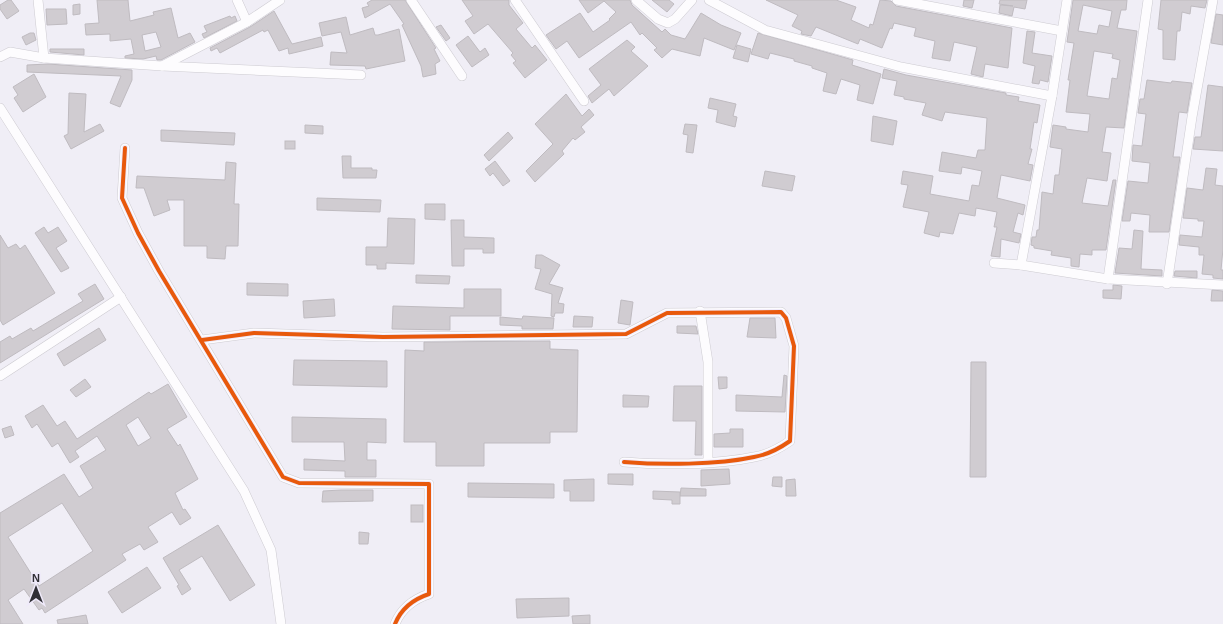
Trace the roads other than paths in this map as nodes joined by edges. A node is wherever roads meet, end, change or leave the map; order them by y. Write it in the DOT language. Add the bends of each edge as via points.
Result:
graph roads {
  1 [pos="38,0"];
  2 [pos="236,0"];
  3 [pos="280,0"];
  4 [pos="411,0"];
  5 [pos="515,0"];
  6 [pos="636,0"];
  7 [pos="692,0"];
  8 [pos="709,0"];
  9 [pos="897,0"];
  10 [pos="1067,0"];
  11 [pos="1148,0"];
  12 [pos="1213,0"];
  13 [pos="246,22"];
  14 [pos="1062,31"];
  15 [pos="0,57"];
  16 [pos="44,58"];
  17 [pos="162,66"];
  18 [pos="361,75"];
  19 [pos="462,76"];
  20 [pos="1052,96"];
  21 [pos="584,101"];
  22 [pos="0,108"];
  23 [pos="125,148"];
  24 [pos="994,263"];
  25 [pos="1021,265"];
  26 [pos="1108,279"];
  27 [pos="1167,284"];
  28 [pos="1223,285"];
  29 [pos="121,297"];
  30 [pos="700,311"];
  31 [pos="202,340"];
  32 [pos="0,376"];
  33 [pos="624,462"];
  34 [pos="708,462"];
  35 [pos="281,624"];
  36 [pos="395,624"];
  1 -- 16 [label="street"];
  2 -- 13 [label="street"];
  3 -- 13 [label="street"];
  4 -- 19 [label="street"];
  5 -- 21 [label="street"];
  6 -- 7 [label="street" via="658,19 668,23"];
  8 -- 20 [label="street" via="765,30 901,67"];
  9 -- 14 [label="street"];
  10 -- 14 [label="street"];
  11 -- 26 [label="street"];
  12 -- 27 [label="street"];
  13 -- 17 [label="street"];
  14 -- 20 [label="street"];
  15 -- 16 [label="street" via="10,52"];
  16 -- 17 [label="street"];
  17 -- 18 [label="street"];
  20 -- 25 [label="street"];
  22 -- 29 [label="street"];
  23 -- 31 [label="street" via="122,198 159,271"];
  24 -- 25 [label="street"];
  25 -- 26 [label="street"];
  26 -- 27 [label="street"];
  27 -- 28 [label="street"];
  29 -- 32 [label="street"];
  29 -- 35 [label="street" via="244,491 271,550"];
  30 -- 31 [label="street" via="667,313 626,334 383,337 254,333"];
  30 -- 34 [label="street" via="708,362"];
  30 -- 34 [label="street" via="781,312 786,318 794,346 790,441 782,447 755,457"];
  31 -- 36 [label="street" via="283,477 299,483 429,484 429,594 418,598 399,614"];
  33 -- 34 [label="street"];
}
